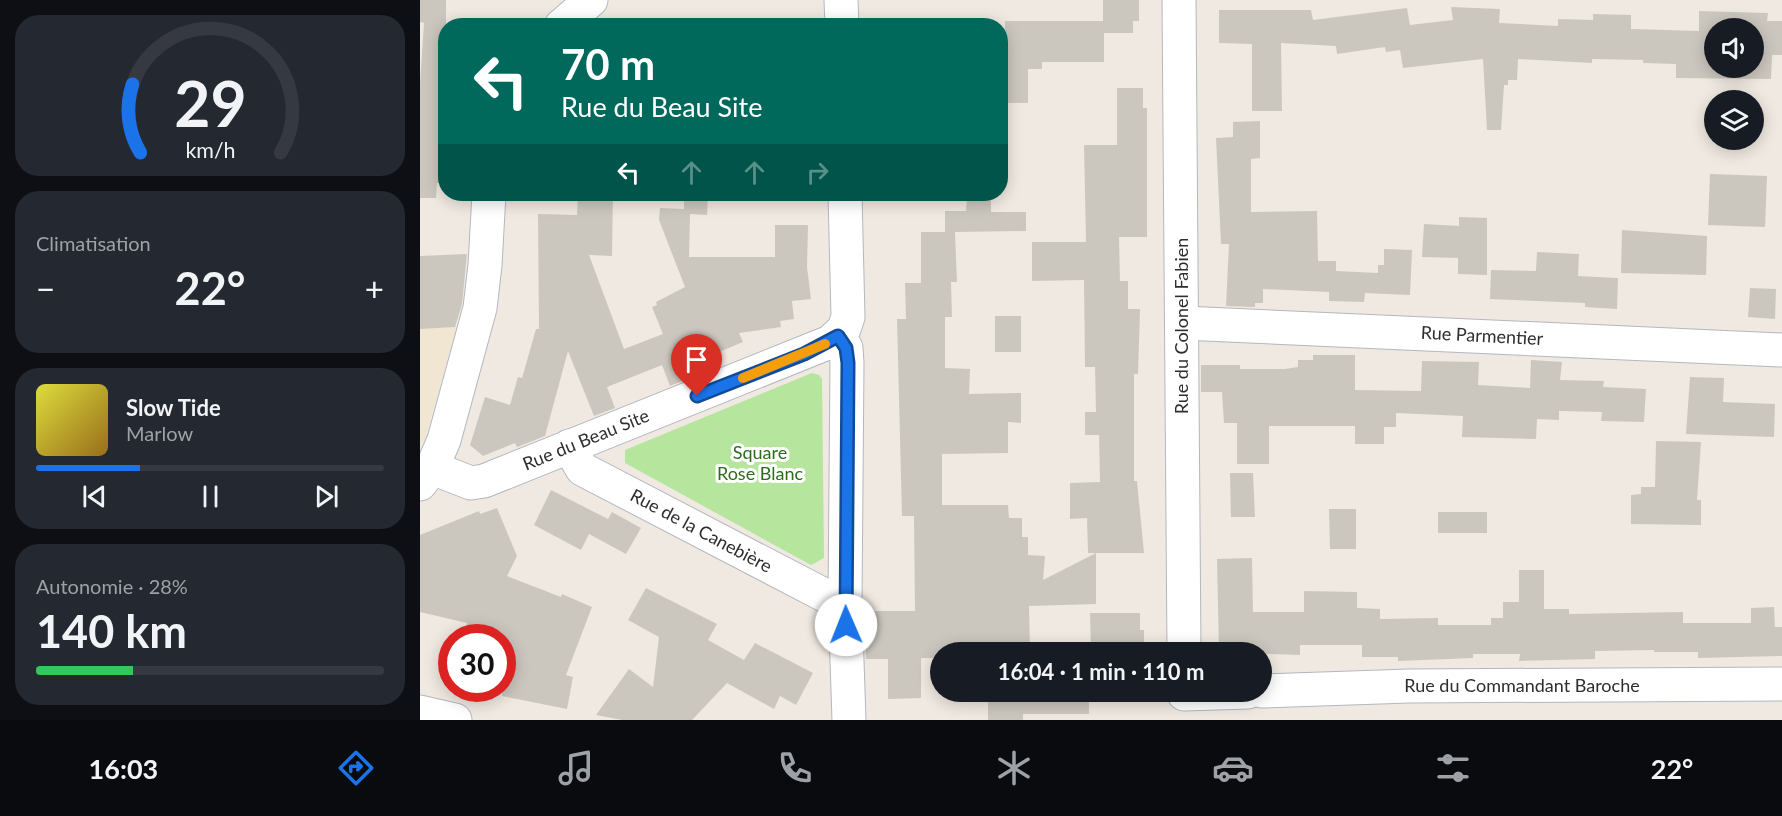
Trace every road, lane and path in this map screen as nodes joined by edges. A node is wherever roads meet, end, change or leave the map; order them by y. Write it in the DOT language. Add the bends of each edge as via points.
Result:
graph roads {
  1 [pos="591,0"];
  2 [pos="841,0"];
  3 [pos="1179,0"];
  4 [pos="570,18"];
  5 [pos="842,18"];
  6 [pos="489,201"];
  7 [pos="845,201"];
  8 [pos="1183,323"];
  9 [pos="838,336"];
  10 [pos="1782,350"];
  11 [pos="568,446"];
  12 [pos="426,476"];
  13 [pos="845,601"];
  14 [pos="1184,642"];
  15 [pos="1782,684"];
  16 [pos="1272,691"];
  17 [pos="420,712"];
  18 [pos="455,720"];
  19 [pos="849,720"];
  1 -- 4 [label="street"];
  2 -- 5 [label="street"];
  3 -- 8 [label="street, Rue du Colonel Fabien"];
  6 -- 12 [label="street" via="480,308 449,424"];
  7 -- 9 [label="street" via="848,317"];
  8 -- 10 [label="street, Rue Parmentier"];
  8 -- 14 [label="street, Rue du Colonel Fabien"];
  9 -- 11 [label="street, Rue du Beau Site" via="804,354"];
  9 -- 13 [label="street" via="846,348 848,363"];
  11 -- 12 [label="street, Rue du Beau Site" via="484,482"];
  11 -- 13 [label="street, Rue de la Canebière" via="582,469 826,596"];
  13 -- 19 [label="street"];
  15 -- 16 [label="street, Rue du Commandant Baroche"];
  17 -- 18 [label="street"];
}
